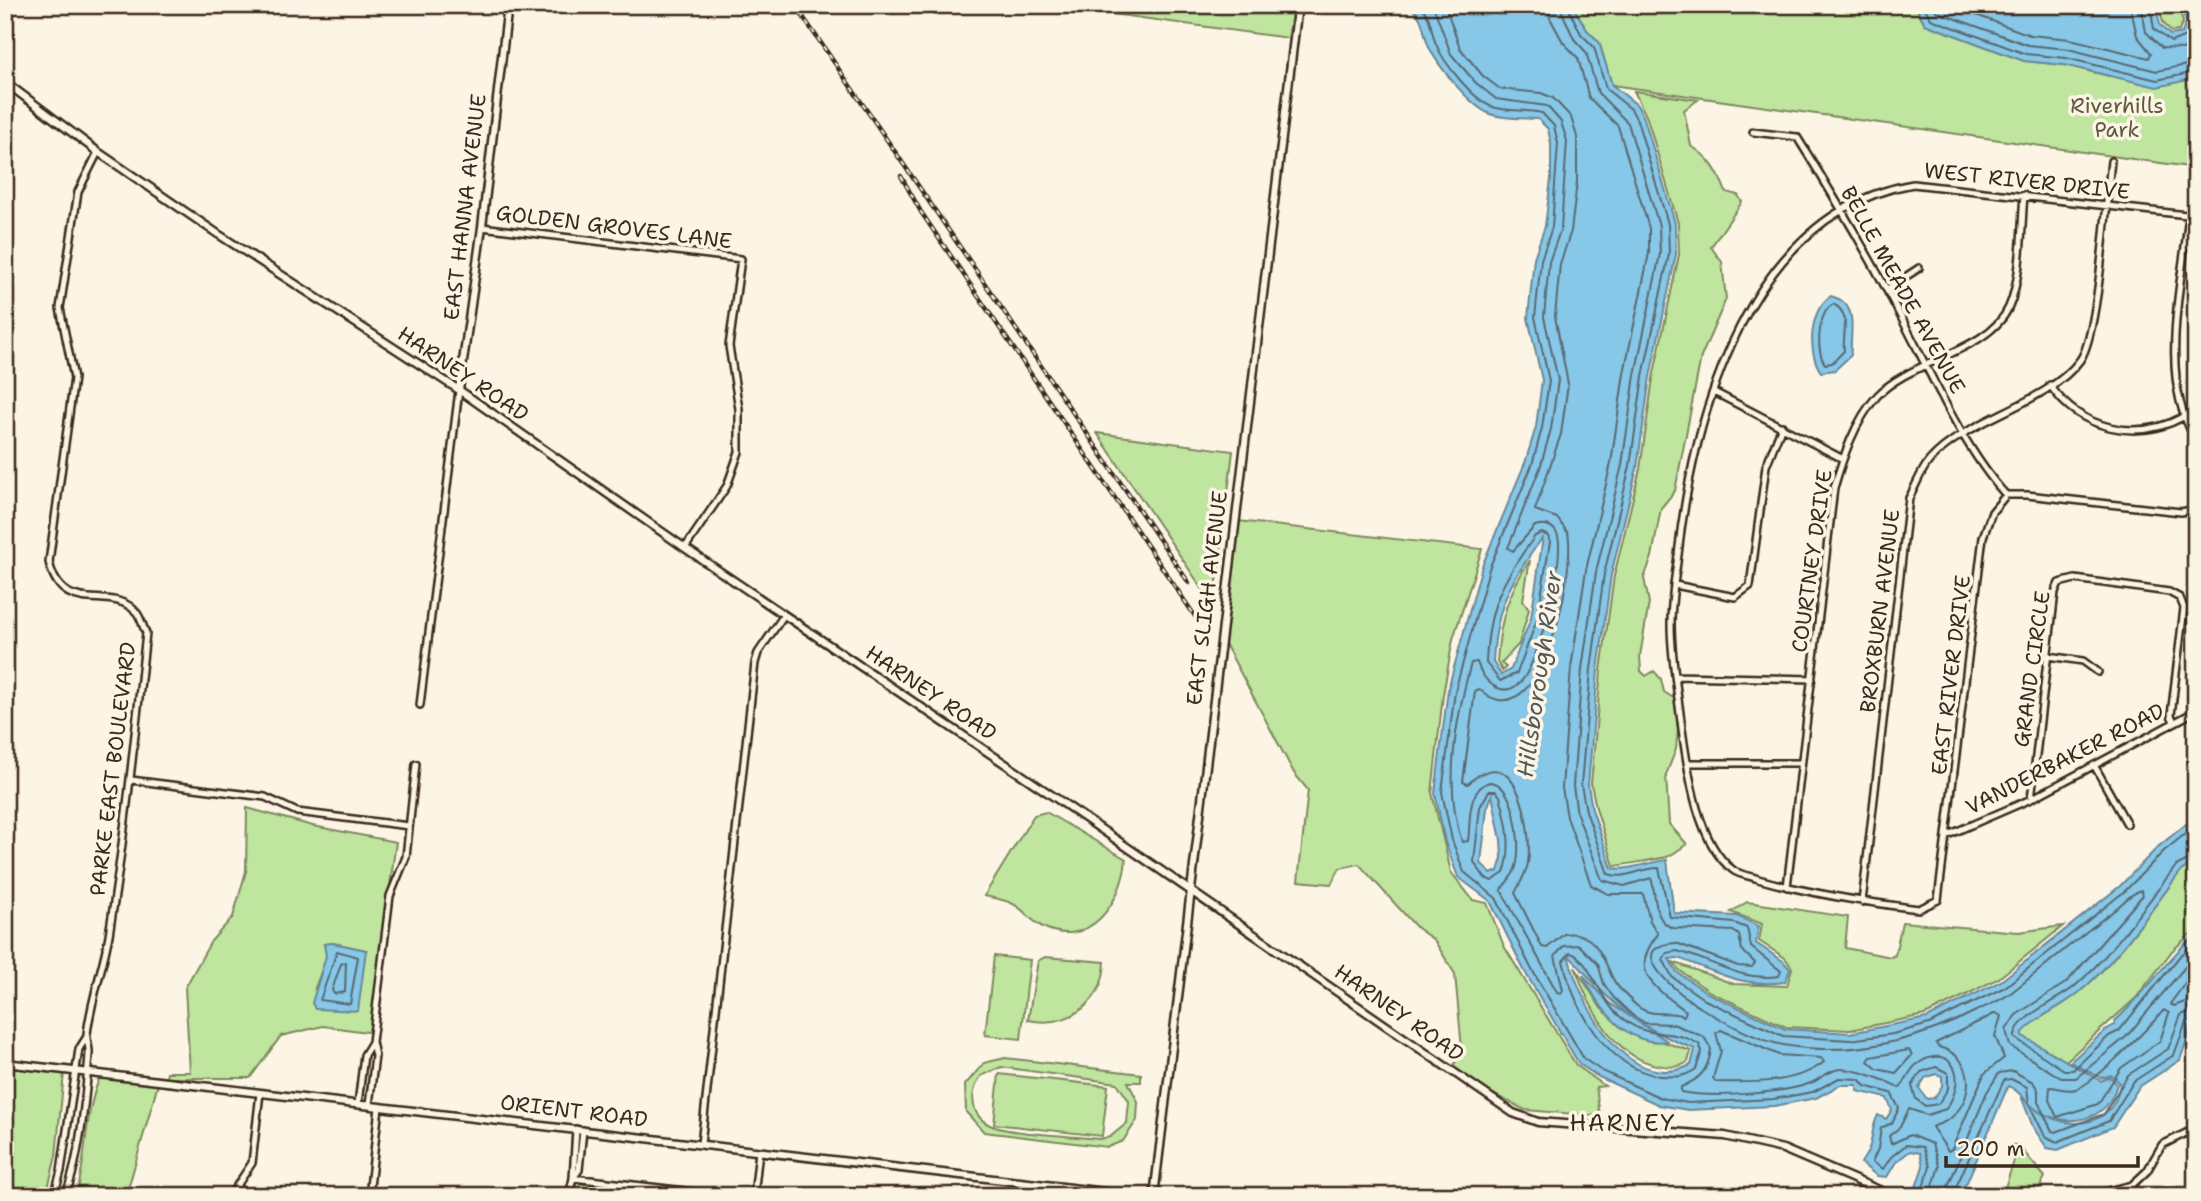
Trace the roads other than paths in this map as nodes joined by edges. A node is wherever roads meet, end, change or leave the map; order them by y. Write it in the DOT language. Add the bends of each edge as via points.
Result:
graph roads {
  1 [pos="508,5"];
  2 [pos="1298,5"];
  3 [pos="5,82"];
  4 [pos="1753,132"];
  5 [pos="98,152"];
  6 [pos="2111,161"];
  7 [pos="2024,195"];
  8 [pos="2106,204"];
  9 [pos="1842,211"];
  10 [pos="2193,215"];
  11 [pos="482,226"];
  12 [pos="1919,268"];
  13 [pos="1887,289"];
  14 [pos="1926,365"];
  15 [pos="2050,385"];
  16 [pos="459,390"];
  17 [pos="1714,392"];
  18 [pos="2183,417"];
  19 [pos="1782,426"];
  20 [pos="1965,433"];
  21 [pos="2196,439"];
  22 [pos="1843,458"];
  23 [pos="2006,495"];
  24 [pos="2196,509"];
  25 [pos="685,548"];
  26 [pos="1675,585"];
  27 [pos="785,615"];
  28 [pos="2048,656"];
  29 [pos="2098,672"];
  30 [pos="1675,676"];
  31 [pos="1811,679"];
  32 [pos="420,705"];
  33 [pos="2196,711"];
  34 [pos="2174,722"];
  35 [pos="1687,763"];
  36 [pos="1801,763"];
  37 [pos="416,764"];
  38 [pos="2094,765"];
  39 [pos="131,780"];
  40 [pos="2031,799"];
  41 [pos="2127,824"];
  42 [pos="410,826"];
  43 [pos="1948,835"];
  44 [pos="1787,887"];
  45 [pos="1189,890"];
  46 [pos="1862,902"];
  47 [pos="86,1038"];
  48 [pos="372,1042"];
  49 [pos="5,1063"];
  50 [pos="75,1071"];
  51 [pos="87,1073"];
  52 [pos="260,1093"];
  53 [pos="358,1104"];
  54 [pos="369,1105"];
  55 [pos="379,1107"];
  56 [pos="2196,1128"];
  57 [pos="580,1130"];
  58 [pos="701,1144"];
  59 [pos="760,1151"];
  60 [pos="573,1178"];
  61 [pos="54,1196"];
  62 [pos="65,1196"];
  63 [pos="230,1196"];
  64 [pos="369,1196"];
  65 [pos="569,1196"];
  66 [pos="729,1196"];
  67 [pos="754,1196"];
  68 [pos="1139,1196"];
  69 [pos="1154,1196"];
  70 [pos="1893,1196"];
  71 [pos="2089,1196"];
  1 -- 11 [label="street, EAST HANNA AVENUE"];
  2 -- 45 [label="street, EAST SLIGH AVENUE"];
  3 -- 5 [label="street, HARNEY ROAD"];
  4 -- 9 [label="street, BELLE MEADE AVENUE" via="1797,137"];
  5 -- 16 [label="street, HARNEY ROAD"];
  5 -- 39 [label="street, PARKE EAST BOULEVARD" via="78,192 60,308 74,378 50,562 54,582 69,594 120,603 136,612 146,634"];
  6 -- 8 [label="street, BROXBURN AVENUE"];
  7 -- 8 [label="street, WEST RIVER DRIVE"];
  7 -- 9 [label="street, WEST RIVER DRIVE" via="1913,184 1888,188"];
  7 -- 14 [label="street, COURTNEY DRIVE" via="2008,308 1980,337"];
  8 -- 10 [label="street, WEST RIVER DRIVE"];
  8 -- 15 [label="street, BROXBURN AVENUE" via="2089,340 2080,360"];
  9 -- 13 [label="street, BELLE MEADE AVENUE"];
  9 -- 17 [label="street, WEST RIVER DRIVE" via="1773,272 1733,337"];
  10 -- 18 [label="street" via="2174,358"];
  11 -- 16 [label="street, EAST HANNA AVENUE"];
  11 -- 25 [label="street, GOLDEN GROVES LANE" via="741,259 729,346 739,409 739,452 727,486"];
  12 -- 13 [label="street"];
  13 -- 14 [label="street, BELLE MEADE AVENUE"];
  14 -- 20 [label="street, BELLE MEADE AVENUE"];
  14 -- 22 [label="street, COURTNEY DRIVE" via="1878,395"];
  15 -- 18 [label="street" via="2074,411 2122,431 2150,429"];
  15 -- 20 [label="street, BROXBURN AVENUE"];
  16 -- 25 [label="street, HARNEY ROAD"];
  16 -- 32 [label="street, EAST HANNA AVENUE"];
  17 -- 19 [label="street"];
  17 -- 26 [label="street, WEST RIVER DRIVE" via="1682,516"];
  18 -- 21 [label="street"];
  19 -- 22 [label="street"];
  19 -- 26 [label="street" via="1766,466 1750,586 1735,597"];
  20 -- 23 [label="street, BELLE MEADE AVENUE"];
  20 -- 46 [label="street, BROXBURN AVENUE" via="1929,461 1909,498"];
  22 -- 31 [label="street, COURTNEY DRIVE" via="1834,488"];
  23 -- 24 [label="street" via="2180,512"];
  23 -- 43 [label="street, EAST RIVER DRIVE" via="1992,512 1983,537"];
  25 -- 27 [label="street, HARNEY ROAD"];
  26 -- 30 [label="street, WEST RIVER DRIVE" via="1671,622"];
  27 -- 45 [label="street, HARNEY ROAD"];
  27 -- 58 [label="street" via="755,663"];
  28 -- 29 [label="street" via="2083,661"];
  28 -- 34 [label="street, GRAND CIRCLE" via="2055,592 2064,580 2175,594 2184,608 2171,715"];
  28 -- 40 [label="street, GRAND CIRCLE"];
  30 -- 31 [label="street"];
  30 -- 35 [label="street, WEST RIVER DRIVE"];
  31 -- 36 [label="street, COURTNEY DRIVE"];
  33 -- 34 [label="street, VANDERBAKER ROAD"];
  34 -- 38 [label="street, VANDERBAKER ROAD"];
  35 -- 36 [label="street"];
  35 -- 44 [label="street, WEST RIVER DRIVE" via="1705,835 1734,871"];
  36 -- 44 [label="street, COURTNEY DRIVE"];
  37 -- 42 [label="street"];
  38 -- 40 [label="street, VANDERBAKER ROAD"];
  38 -- 41 [label="street"];
  39 -- 42 [label="street" via="265,797 297,812"];
  39 -- 47 [label="street, PARKE EAST BOULEVARD" via="108,937"];
  40 -- 43 [label="street, VANDERBAKER ROAD"];
  42 -- 48 [label="street" via="406,857 390,896"];
  43 -- 46 [label="street, EAST RIVER DRIVE" via="1938,900 1919,909"];
  44 -- 46 [label="street, EAST RIVER DRIVE"];
  45 -- 69 [label="street, EAST SLIGH AVENUE"];
  45 -- 70 [label="street, HARNEY ROAD" via="1513,1113 1538,1122 1725,1136 1772,1146"];
  47 -- 50 [label="street, PARKE EAST BOULEVARD"];
  47 -- 51 [label="street, PARKE EAST BOULEVARD" via="90,1050"];
  48 -- 53 [label="street" via="364,1055"];
  48 -- 54 [label="street" via="375,1056"];
  49 -- 50 [label="street, ORIENT ROAD"];
  50 -- 51 [label="street, ORIENT ROAD"];
  50 -- 61 [label="street, PARKE EAST BOULEVARD"];
  51 -- 52 [label="street, ORIENT ROAD"];
  51 -- 62 [label="street, PARKE EAST BOULEVARD"];
  52 -- 53 [label="street, ORIENT ROAD"];
  52 -- 63 [label="street" via="252,1163"];
  53 -- 54 [label="street, ORIENT ROAD"];
  54 -- 55 [label="street, ORIENT ROAD"];
  55 -- 57 [label="street, ORIENT ROAD"];
  55 -- 64 [label="street"];
  56 -- 71 [label="street" via="2162,1145 2147,1171 2132,1185"];
  57 -- 58 [label="street, ORIENT ROAD"];
  57 -- 60 [label="street"];
  58 -- 59 [label="street, ORIENT ROAD"];
  59 -- 67 [label="street"];
  59 -- 68 [label="street, ORIENT ROAD"];
  60 -- 65 [label="street"];
  60 -- 66 [label="street"];
}
